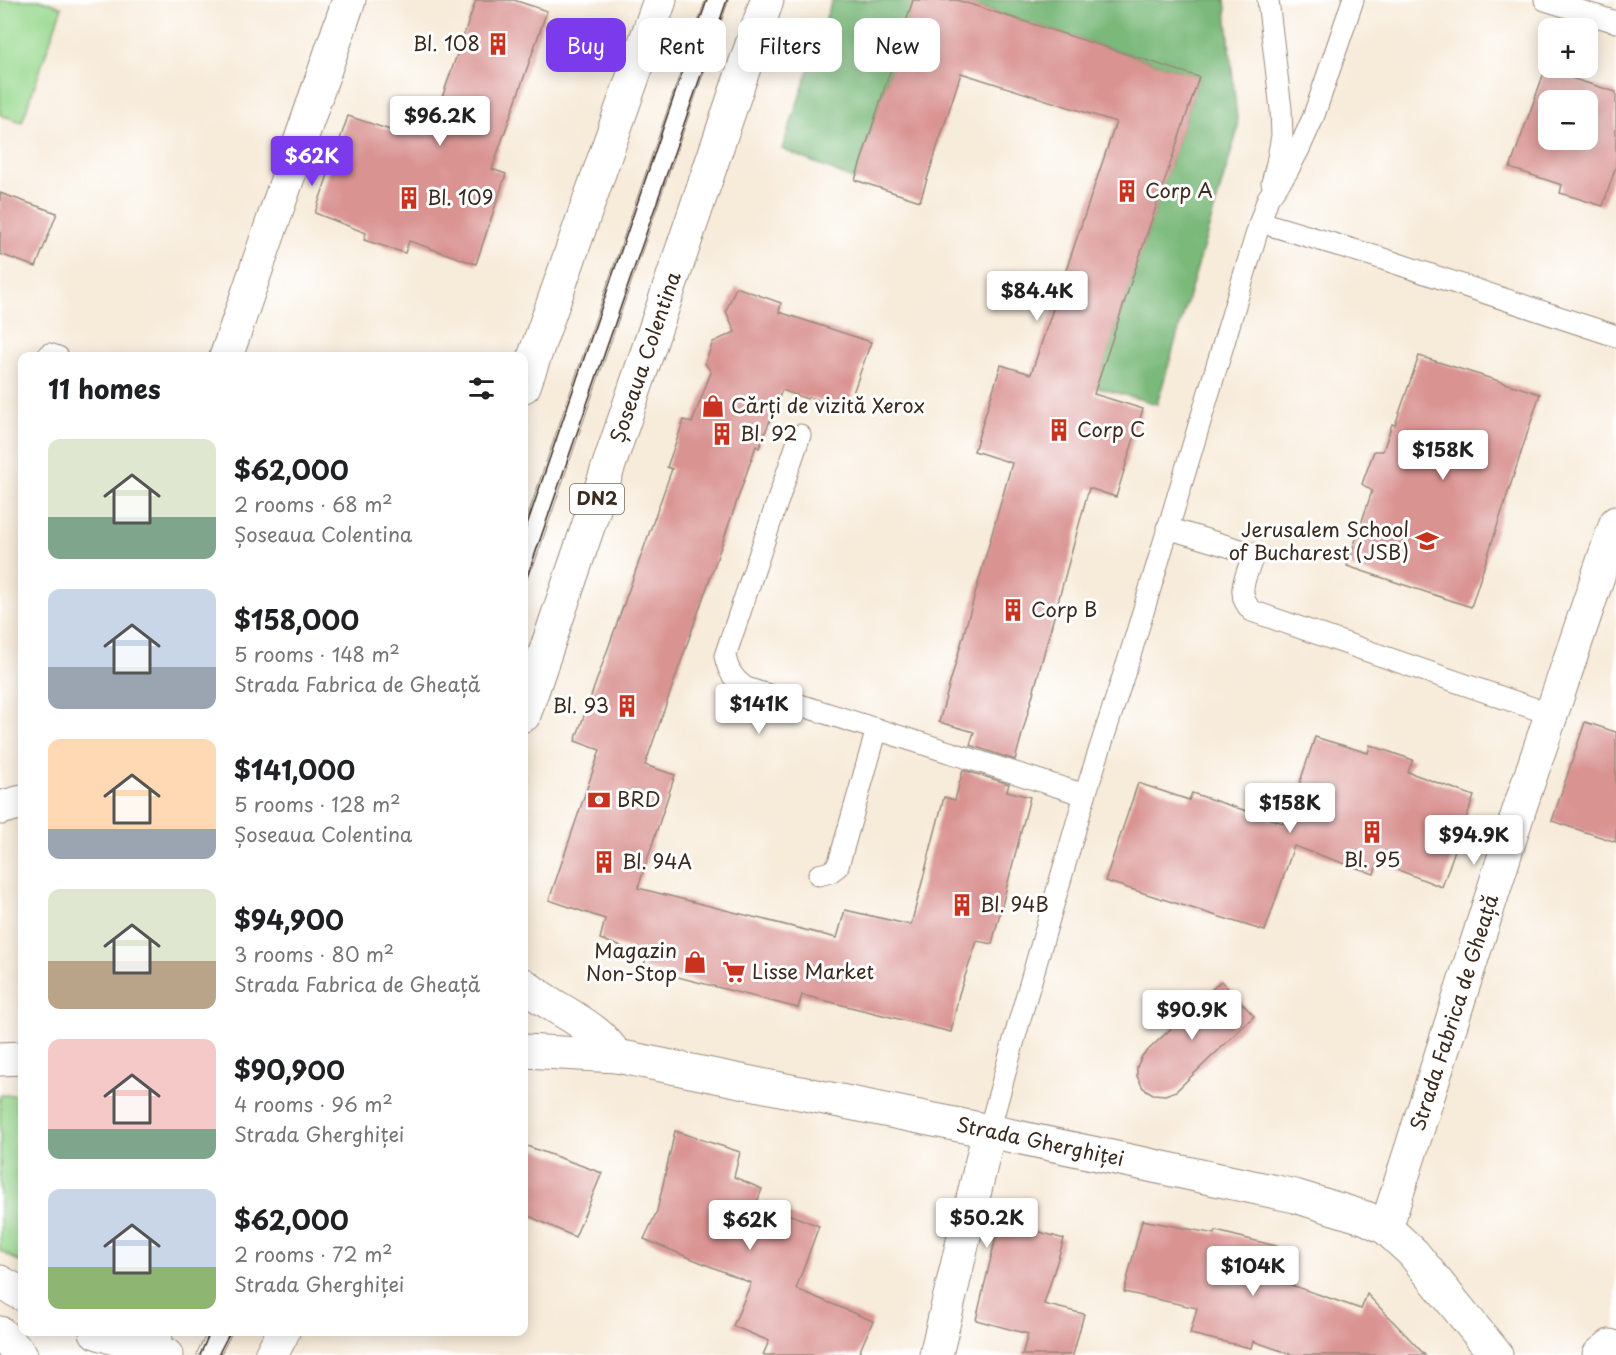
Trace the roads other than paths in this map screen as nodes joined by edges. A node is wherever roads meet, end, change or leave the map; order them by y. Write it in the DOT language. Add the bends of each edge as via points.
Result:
graph roads {
  1 [pos="349,0"];
  2 [pos="660,0"];
  3 [pos="717,0"];
  4 [pos="767,0"];
  5 [pos="1269,0"];
  6 [pos="1353,0"];
  7 [pos="1545,0"];
  8 [pos="1616,22"];
  9 [pos="1268,198"];
  10 [pos="1260,222"];
  11 [pos="1616,336"];
  12 [pos="228,352"];
  13 [pos="528,375"];
  14 [pos="800,435"];
  15 [pos="1616,523"];
  16 [pos="1167,528"];
  17 [pos="528,548"];
  18 [pos="528,703"];
  19 [pos="1550,714"];
  20 [pos="877,729"];
  21 [pos="1085,795"];
  22 [pos="18,803"];
  23 [pos="0,808"];
  24 [pos="819,875"];
  25 [pos="528,988"];
  26 [pos="528,1051"];
  27 [pos="617,1056"];
  28 [pos="18,1058"];
  29 [pos="0,1059"];
  30 [pos="989,1131"];
  31 [pos="1386,1228"];
  32 [pos="0,1282"];
  33 [pos="18,1292"];
  34 [pos="0,1333"];
  35 [pos="110,1336"];
  36 [pos="218,1336"];
  37 [pos="279,1336"];
  38 [pos="281,1336"];
  39 [pos="154,1348"];
  40 [pos="21,1355"];
  41 [pos="208,1355"];
  42 [pos="257,1355"];
  43 [pos="271,1355"];
  44 [pos="936,1355"];
  45 [pos="1496,1355"];
  1 -- 12 [label="main road"];
  2 -- 13 [label="main road"];
  3 -- 17 [label="lane"];
  4 -- 18 [label="main road, Șoseaua Colentina / DN2"];
  5 -- 9 [label="lane" via="1282,136"];
  6 -- 9 [label="lane" via="1313,118 1287,172"];
  7 -- 8 [label="lane"];
  9 -- 10 [label="lane"];
  10 -- 11 [label="lane"];
  10 -- 16 [label="lane"];
  14 -- 20 [label="lane" via="725,656 728,668 746,688"];
  15 -- 19 [label="main road, Strada Fabrica de Gheață"];
  16 -- 19 [label="lane" via="1254,554 1242,589 1242,598 1252,611"];
  16 -- 21 [label="lane"];
  19 -- 31 [label="main road, Strada Fabrica de Gheață"];
  20 -- 21 [label="lane"];
  20 -- 24 [label="lane" via="838,866"];
  21 -- 30 [label="lane"];
  22 -- 23 [label="main road"];
  25 -- 27 [label="main road" via="598,1035"];
  26 -- 27 [label="main road, Strada Gherghiței"];
  27 -- 30 [label="main road, Strada Gherghiței"];
  28 -- 29 [label="main road"];
  30 -- 31 [label="main road, Strada Gherghiței" via="1295,1196 1346,1210"];
  30 -- 44 [label="main road"];
  31 -- 45 [label="main road, Strada Gherghiței" via="1413,1253"];
  32 -- 33 [label="main road"];
  34 -- 40 [label="main road"];
  35 -- 39 [label="main road"];
  36 -- 41 [label="lane"];
  37 -- 42 [label="main road"];
  38 -- 43 [label="main road"];
}
